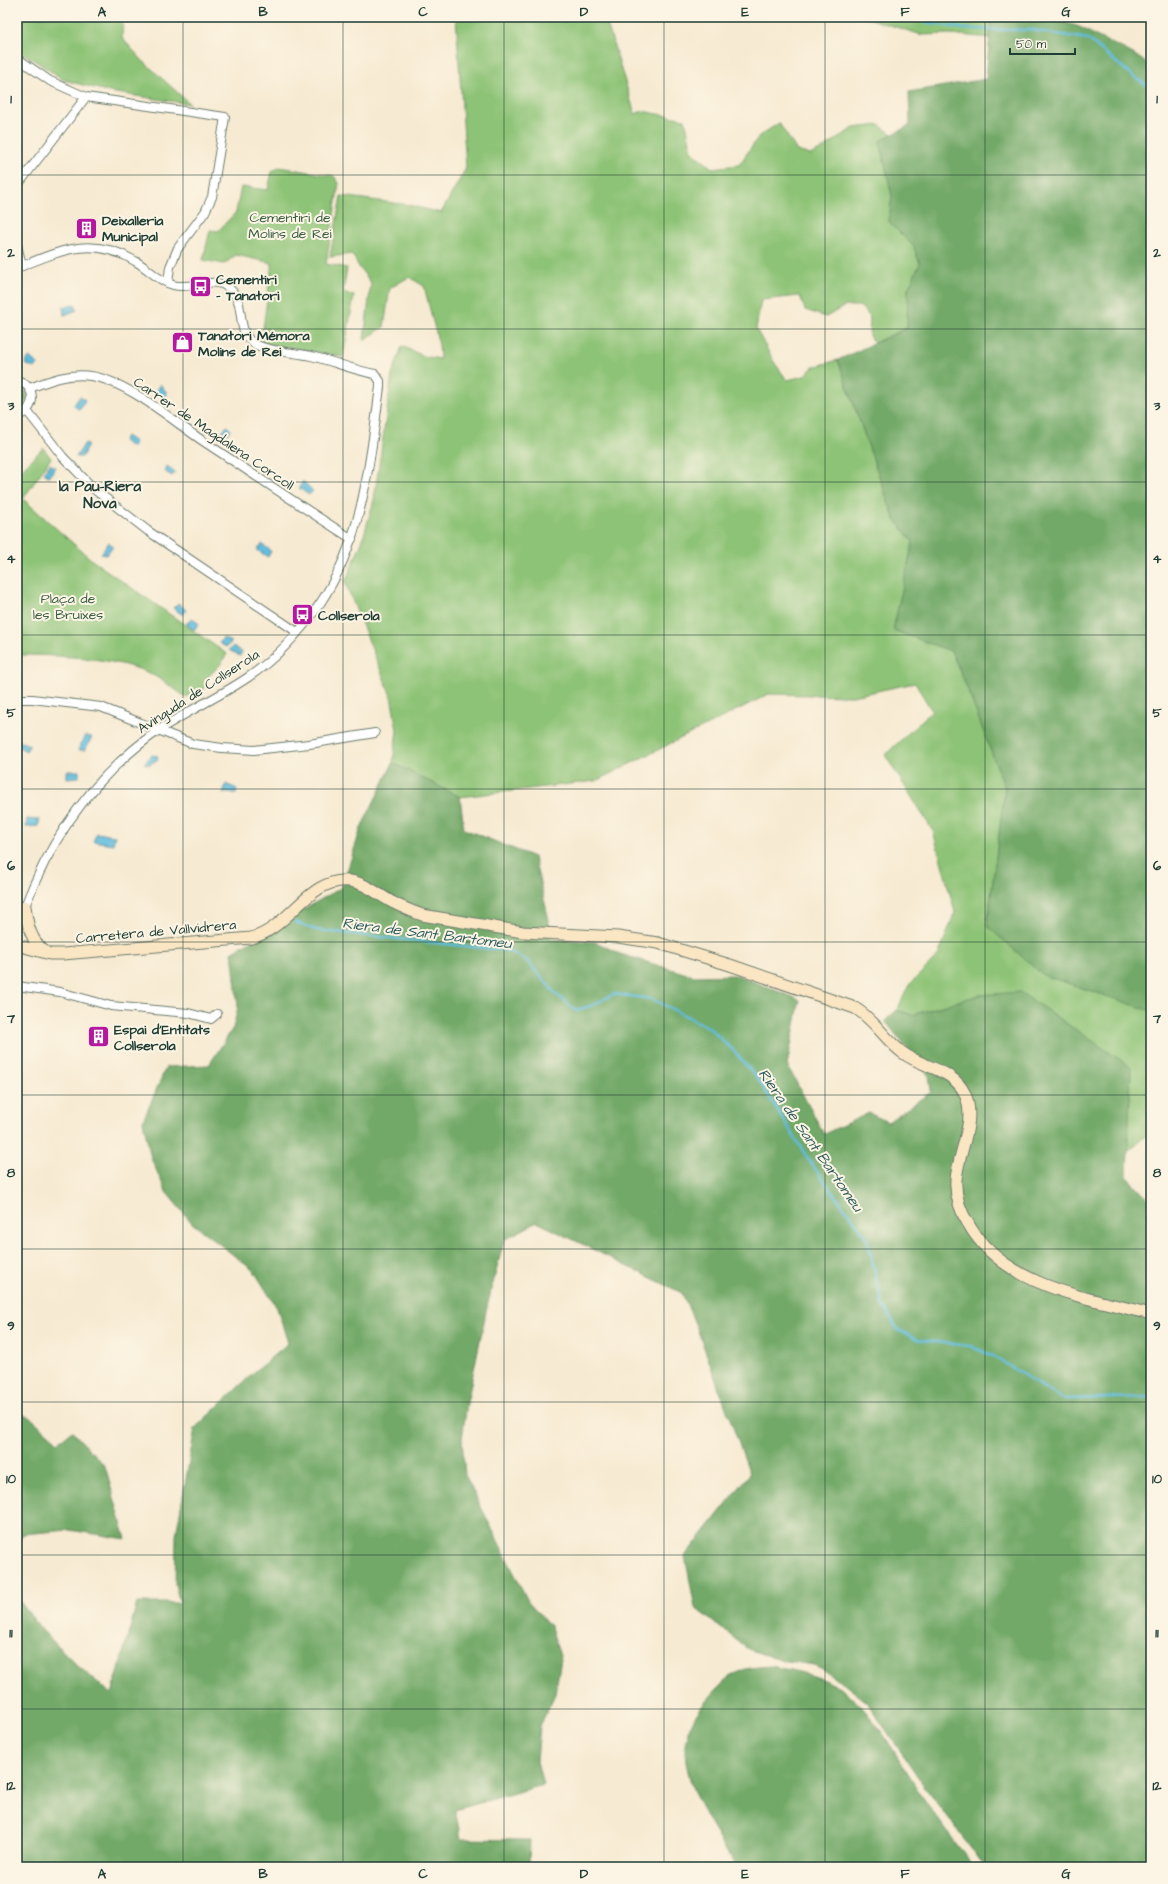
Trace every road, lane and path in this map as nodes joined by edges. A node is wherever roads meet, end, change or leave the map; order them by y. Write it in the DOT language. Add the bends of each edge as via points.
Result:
graph roads {
  1 [pos="17,58"];
  2 [pos="86,97"];
  3 [pos="17,186"];
  4 [pos="17,245"];
  5 [pos="19,267"];
  6 [pos="168,283"];
  7 [pos="17,380"];
  8 [pos="30,388"];
  9 [pos="27,411"];
  10 [pos="17,416"];
  11 [pos="352,539"];
  12 [pos="297,632"];
  13 [pos="17,699"];
  14 [pos="160,729"];
  15 [pos="375,733"];
  16 [pos="21,911"];
  17 [pos="17,919"];
  18 [pos="28,927"];
  19 [pos="17,945"];
  20 [pos="50,954"];
  21 [pos="17,986"];
  22 [pos="217,1014"];
  23 [pos="1151,1314"];
  1 -- 2 [label="street" via="50,81"];
  2 -- 3 [label="street"];
  2 -- 6 [label="street" via="225,117 212,197 205,212 178,248 170,267"];
  4 -- 5 [label="street"];
  5 -- 6 [label="street" via="76,247 99,248 126,256"];
  6 -- 11 [label="street, Avinguda de Collserola" via="180,287 208,282 222,284 236,296 243,328 254,344 311,356 378,377 380,387 366,483"];
  7 -- 8 [label="street"];
  8 -- 9 [label="street" via="33,400"];
  8 -- 11 [label="street, Carrer de Magdalena Corcoll" via="54,378 70,375 92,376 119,386 173,418 268,485"];
  9 -- 10 [label="street"];
  9 -- 12 [label="street" via="95,490 148,531"];
  11 -- 12 [label="street, Avinguda de Collserola" via="329,588"];
  12 -- 14 [label="street, Avinguda de Collserola" via="249,677"];
  13 -- 14 [label="street" via="101,708"];
  14 -- 15 [label="street" via="193,744 254,750"];
  14 -- 16 [label="street, Avinguda de Collserola" via="115,767 78,808 53,844"];
  16 -- 18 [label="main road"];
  17 -- 18 [label="main road"];
  18 -- 19 [label="main road" via="27,939"];
  18 -- 20 [label="main road" via="38,946"];
  19 -- 20 [label="main road, Carretera de Vallvidrera"];
  20 -- 23 [label="main road, Carretera de Vallvidrera" via="258,936 325,886 350,881 422,914 523,932 658,943 847,1004 871,1019 902,1052 947,1074 965,1094 969,1111 968,1124 956,1174 956,1191 968,1224 990,1252 1013,1268 1047,1285 1071,1294"];
  21 -- 22 [label="street" via="65,993 111,1006 188,1013 212,1019"];
}
